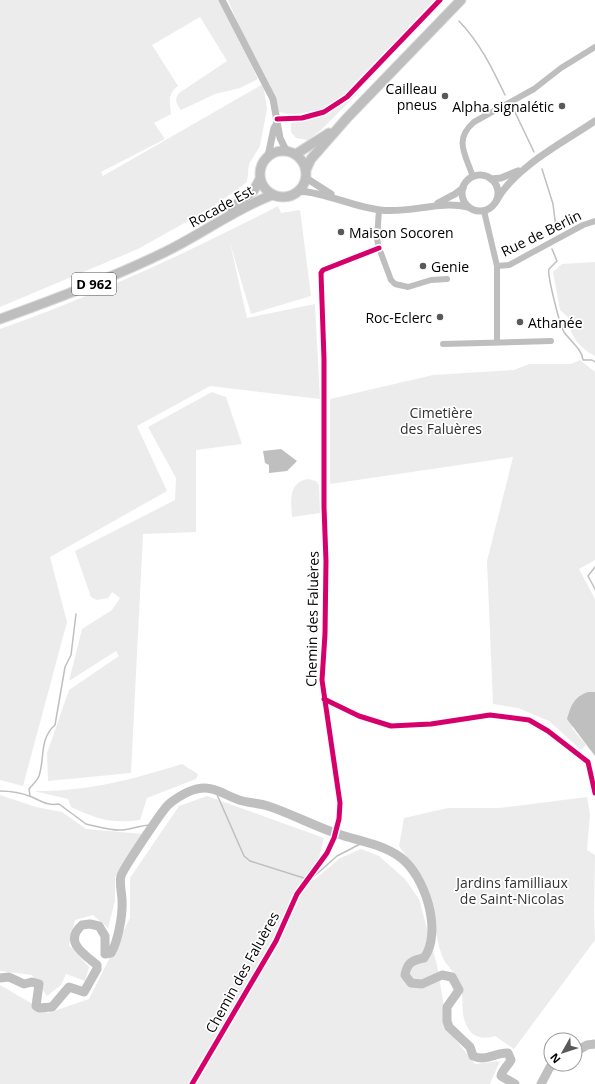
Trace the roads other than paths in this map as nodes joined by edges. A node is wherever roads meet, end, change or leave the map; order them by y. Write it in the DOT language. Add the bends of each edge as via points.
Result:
graph roads {
  1 [pos="222,0"];
  2 [pos="440,0"];
  3 [pos="461,0"];
  4 [pos="595,47"];
  5 [pos="348,118"];
  6 [pos="277,121"];
  7 [pos="595,121"];
  8 [pos="286,150"];
  9 [pos="296,154"];
  10 [pos="268,156"];
  11 [pos="524,169"];
  12 [pos="306,174"];
  13 [pos="473,177"];
  14 [pos="260,179"];
  15 [pos="491,179"];
  16 [pos="463,188"];
  17 [pos="299,191"];
  18 [pos="272,195"];
  19 [pos="338,198"];
  20 [pos="497,200"];
  21 [pos="434,205"];
  22 [pos="468,207"];
  23 [pos="379,210"];
  24 [pos="484,211"];
  25 [pos="595,221"];
  26 [pos="185,242"];
  27 [pos="379,248"];
  28 [pos="497,266"];
  29 [pos="447,279"];
  30 [pos="0,319"];
  31 [pos="551,341"];
  32 [pos="497,342"];
  33 [pos="443,344"];
  34 [pos="192,1084"];
  1 -- 6 [label="street" via="274,99"];
  2 -- 6 [label="street" via="347,98 324,112"];
  3 -- 5 [label="main road"];
  4 -- 13 [label="street" via="540,84 466,128 462,143"];
  5 -- 9 [label="main road" via="323,138"];
  5 -- 12 [label="main road" via="311,159"];
  6 -- 8 [label="street" via="280,138"];
  6 -- 10 [label="street"];
  7 -- 11 [label="street"];
  8 -- 9 [label="main road"];
  8 -- 10 [label="main road"];
  9 -- 12 [label="main road" via="301,158"];
  10 -- 14 [label="main road" via="261,166"];
  11 -- 15 [label="street"];
  11 -- 20 [label="street" via="506,185"];
  12 -- 17 [label="main road"];
  12 -- 19 [label="street"];
  13 -- 15 [label="street" via="485,176"];
  13 -- 16 [label="street"];
  14 -- 18 [label="main road"];
  14 -- 26 [label="main road, Rocade Est / D 962" via="254,190 240,203"];
  15 -- 20 [label="street" via="497,188"];
  16 -- 21 [label="street"];
  16 -- 22 [label="street" via="463,198"];
  17 -- 18 [label="main road" via="286,197"];
  17 -- 19 [label="street"];
  18 -- 26 [label="main road, Rocade Est / D 962" via="255,201"];
  19 -- 23 [label="street"];
  20 -- 24 [label="street"];
  21 -- 22 [label="street" via="456,204"];
  21 -- 23 [label="street" via="405,210"];
  22 -- 24 [label="street"];
  23 -- 27 [label="street"];
  24 -- 28 [label="street"];
  25 -- 28 [label="street, Rue de Berlin" via="510,265"];
  26 -- 30 [label="main road, Rocade Est / D 962" via="133,268"];
  27 -- 29 [label="street" via="391,280 401,287"];
  27 -- 34 [label="street, Chemin des Faluères" via="322,270 321,273 326,561 322,680 340,803 339,819 327,853 297,894 276,941"];
  28 -- 32 [label="street"];
  31 -- 32 [label="street"];
  32 -- 33 [label="street"];
}
